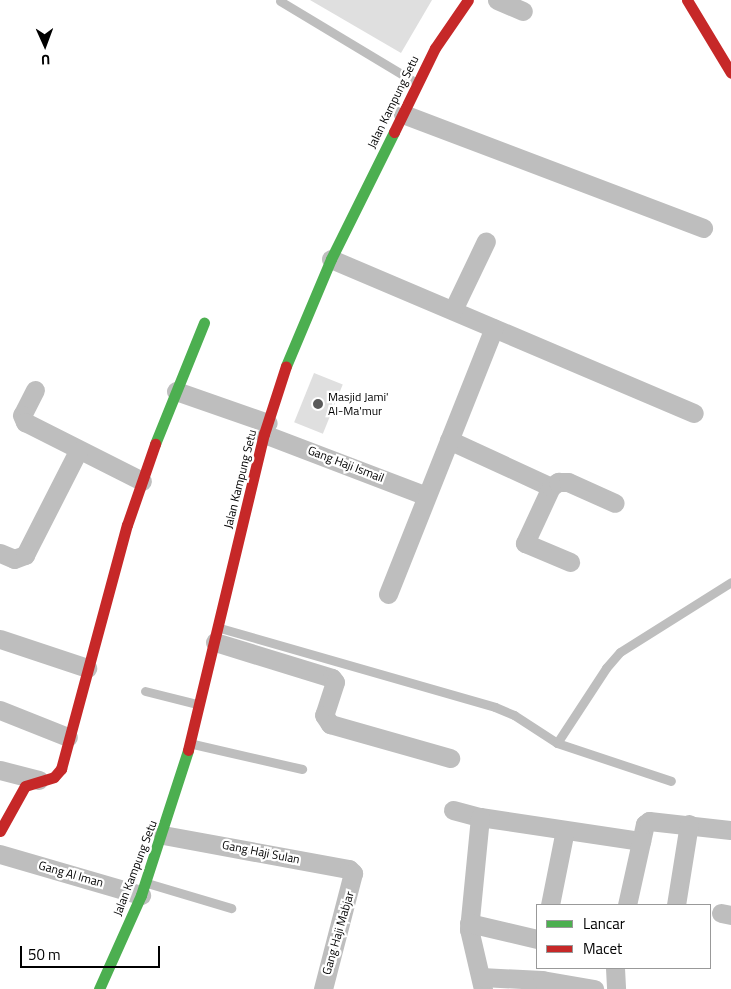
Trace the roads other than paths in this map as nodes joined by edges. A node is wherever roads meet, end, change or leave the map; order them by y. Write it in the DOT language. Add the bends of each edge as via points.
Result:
graph roads {
  1 [pos="468,0"];
  2 [pos="497,0"];
  3 [pos="686,0"];
  4 [pos="280,1"];
  5 [pos="523,11"];
  6 [pos="731,73"];
  7 [pos="418,84"];
  8 [pos="403,114"];
  9 [pos="703,228"];
  10 [pos="486,241"];
  11 [pos="331,259"];
  12 [pos="453,310"];
  13 [pos="204,323"];
  14 [pos="494,328"];
  15 [pos="35,390"];
  16 [pos="176,391"];
  17 [pos="694,413"];
  18 [pos="266,429"];
  19 [pos="449,440"];
  20 [pos="78,451"];
  21 [pos="142,481"];
  22 [pos="551,487"];
  23 [pos="426,496"];
  24 [pos="615,503"];
  25 [pos="0,553"];
  26 [pos="570,562"];
  27 [pos="731,582"];
  28 [pos="388,594"];
  29 [pos="217,635"];
  30 [pos="0,639"];
  31 [pos="87,668"];
  32 [pos="146,691"];
  33 [pos="200,704"];
  34 [pos="0,710"];
  35 [pos="68,737"];
  36 [pos="190,743"];
  37 [pos="556,743"];
  38 [pos="450,758"];
  39 [pos="302,769"];
  40 [pos="0,770"];
  41 [pos="39,780"];
  42 [pos="671,781"];
  43 [pos="453,810"];
  44 [pos="480,817"];
  45 [pos="689,824"];
  46 [pos="564,830"];
  47 [pos="731,830"];
  48 [pos="0,831"];
  49 [pos="163,835"];
  50 [pos="641,841"];
  51 [pos="0,854"];
  52 [pos="354,878"];
  53 [pos="144,889"];
  54 [pos="550,904"];
  55 [pos="627,904"];
  56 [pos="676,904"];
  57 [pos="231,908"];
  58 [pos="469,923"];
  59 [pos="536,939"];
  60 [pos="616,969"];
  61 [pos="482,983"];
  62 [pos="541,984"];
  63 [pos="99,989"];
  64 [pos="323,989"];
  65 [pos="594,989"];
  66 [pos="616,989"];
  1 -- 7 [label="main road, Jalan Kampung Setu" via="435,48"];
  2 -- 5 [label="street"];
  3 -- 6 [label="main road"];
  4 -- 7 [label="lane"];
  7 -- 8 [label="main road, Jalan Kampung Setu"];
  8 -- 9 [label="street"];
  8 -- 11 [label="main road, Jalan Kampung Setu"];
  10 -- 12 [label="street"];
  11 -- 12 [label="street"];
  11 -- 18 [label="main road, Jalan Kampung Setu" via="286,367"];
  12 -- 14 [label="street"];
  13 -- 16 [label="main road"];
  14 -- 17 [label="street"];
  14 -- 19 [label="street"];
  15 -- 20 [label="street" via="22,419"];
  16 -- 18 [label="street, Gang Haji Ismail"];
  16 -- 21 [label="main road"];
  18 -- 23 [label="street, Gang Haji Ismail"];
  18 -- 29 [label="main road, Jalan Kampung Setu"];
  19 -- 22 [label="street"];
  19 -- 23 [label="street"];
  20 -- 21 [label="street"];
  20 -- 25 [label="street" via="26,556 14,559"];
  21 -- 31 [label="main road"];
  22 -- 24 [label="street" via="558,482 568,482"];
  22 -- 26 [label="street" via="525,543"];
  23 -- 28 [label="street"];
  27 -- 37 [label="lane" via="620,652"];
  29 -- 33 [label="main road, Jalan Kampung Setu"];
  29 -- 37 [label="lane" via="495,707 514,715"];
  29 -- 38 [label="street" via="332,678 335,682 324,715 330,724"];
  30 -- 31 [label="street"];
  31 -- 35 [label="main road"];
  32 -- 33 [label="lane"];
  33 -- 36 [label="main road, Jalan Kampung Setu"];
  34 -- 35 [label="street"];
  35 -- 41 [label="main road" via="58,774"];
  36 -- 39 [label="lane"];
  36 -- 49 [label="main road, Jalan Kampung Setu"];
  37 -- 42 [label="lane"];
  40 -- 41 [label="street"];
  41 -- 48 [label="main road" via="21,790"];
  43 -- 44 [label="street"];
  44 -- 46 [label="street"];
  44 -- 58 [label="street"];
  45 -- 47 [label="street"];
  45 -- 50 [label="street" via="649,821 645,824"];
  45 -- 56 [label="street"];
  46 -- 50 [label="street"];
  46 -- 54 [label="street"];
  49 -- 52 [label="street, Gang Haji Sulan" via="349,869"];
  49 -- 53 [label="main road, Jalan Kampung Setu"];
  50 -- 55 [label="street"];
  51 -- 53 [label="street, Gang Al Iman"];
  52 -- 64 [label="street, Gang Haji Mabjar"];
  53 -- 57 [label="lane"];
  53 -- 63 [label="main road, Jalan Kampung Setu"];
  58 -- 59 [label="street"];
  58 -- 61 [label="street" via="472,949"];
  60 -- 66 [label="street"];
  61 -- 62 [label="street"];
  62 -- 65 [label="street"];
}
